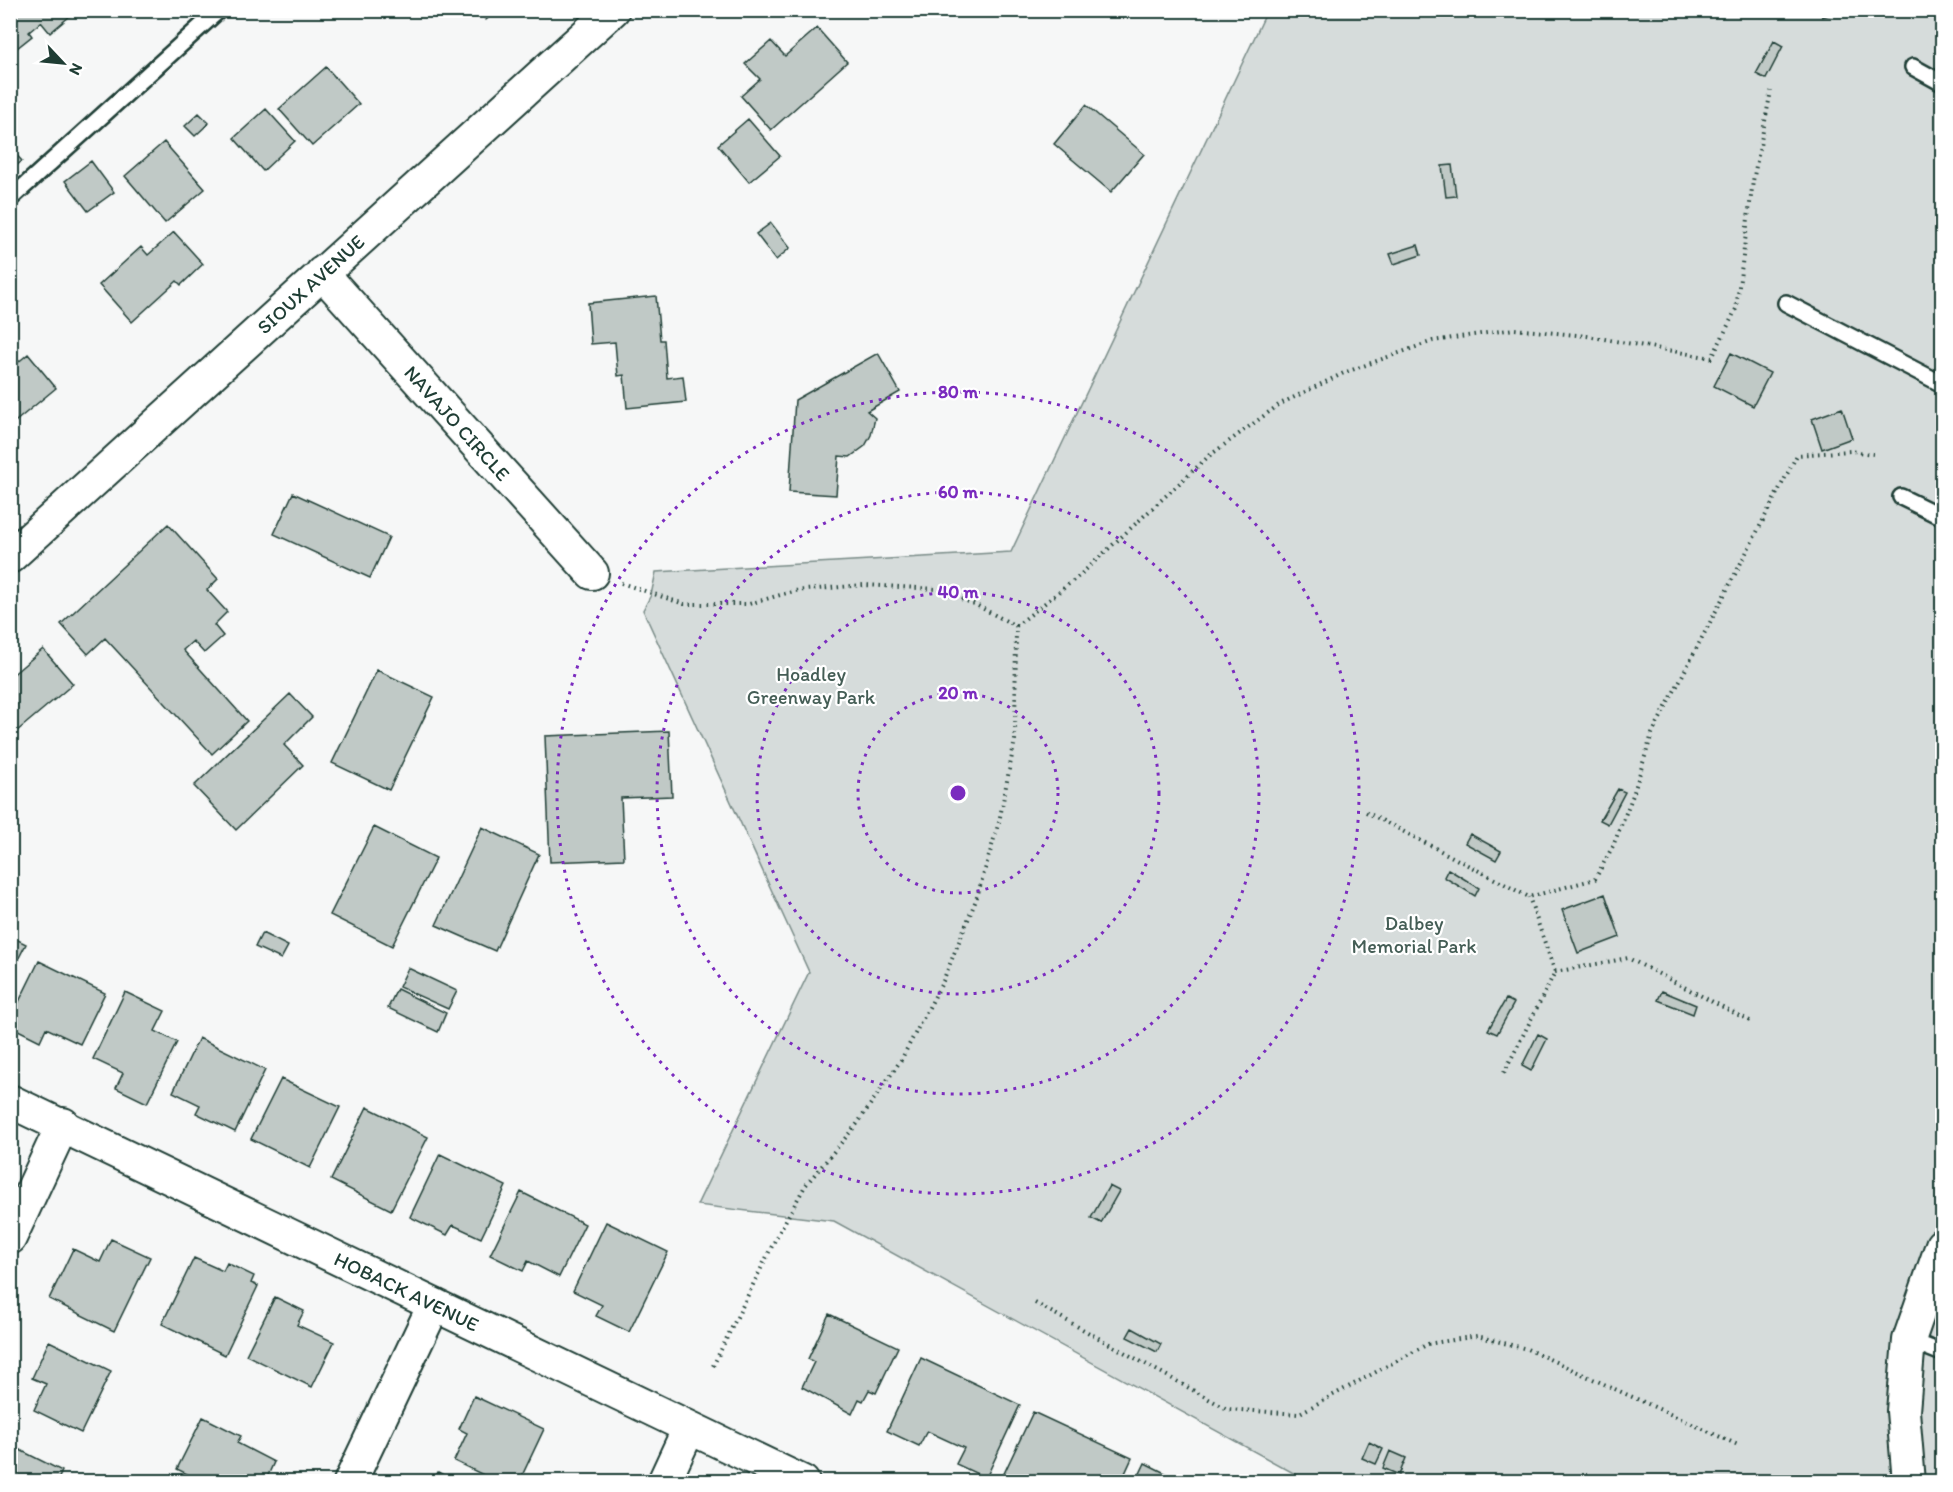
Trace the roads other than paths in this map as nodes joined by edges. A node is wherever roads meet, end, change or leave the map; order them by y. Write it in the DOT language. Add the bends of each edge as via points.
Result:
graph roads {
  1 [pos="219,10"];
  2 [pos="613,10"];
  3 [pos="1913,67"];
  4 [pos="1942,83"];
  5 [pos="10,199"];
  6 [pos="322,273"];
  7 [pos="1786,303"];
  8 [pos="1942,384"];
  9 [pos="1901,497"];
  10 [pos="1942,517"];
  11 [pos="10,557"];
  12 [pos="592,573"];
  13 [pos="10,1101"];
  14 [pos="63,1124"];
  15 [pos="10,1238"];
  16 [pos="1942,1245"];
  17 [pos="434,1305"];
  18 [pos="1909,1340"];
  19 [pos="1942,1353"];
  20 [pos="689,1428"];
  21 [pos="350,1482"];
  22 [pos="664,1482"];
  23 [pos="803,1482"];
  24 [pos="1909,1482"];
  1 -- 5 [label="lane"];
  2 -- 6 [label="street, SIOUX AVENUE"];
  3 -- 4 [label="lane"];
  6 -- 11 [label="street, SIOUX AVENUE"];
  6 -- 12 [label="street, NAVAJO CIRCLE"];
  7 -- 8 [label="lane"];
  9 -- 10 [label="lane"];
  13 -- 14 [label="street, HOBACK AVENUE"];
  14 -- 15 [label="street"];
  14 -- 17 [label="street, HOBACK AVENUE"];
  16 -- 18 [label="street"];
  17 -- 20 [label="street, HOBACK AVENUE"];
  17 -- 21 [label="street"];
  18 -- 19 [label="lane"];
  18 -- 24 [label="street" via="1903,1411"];
  20 -- 22 [label="street"];
  20 -- 23 [label="street, HOBACK AVENUE"];
}
